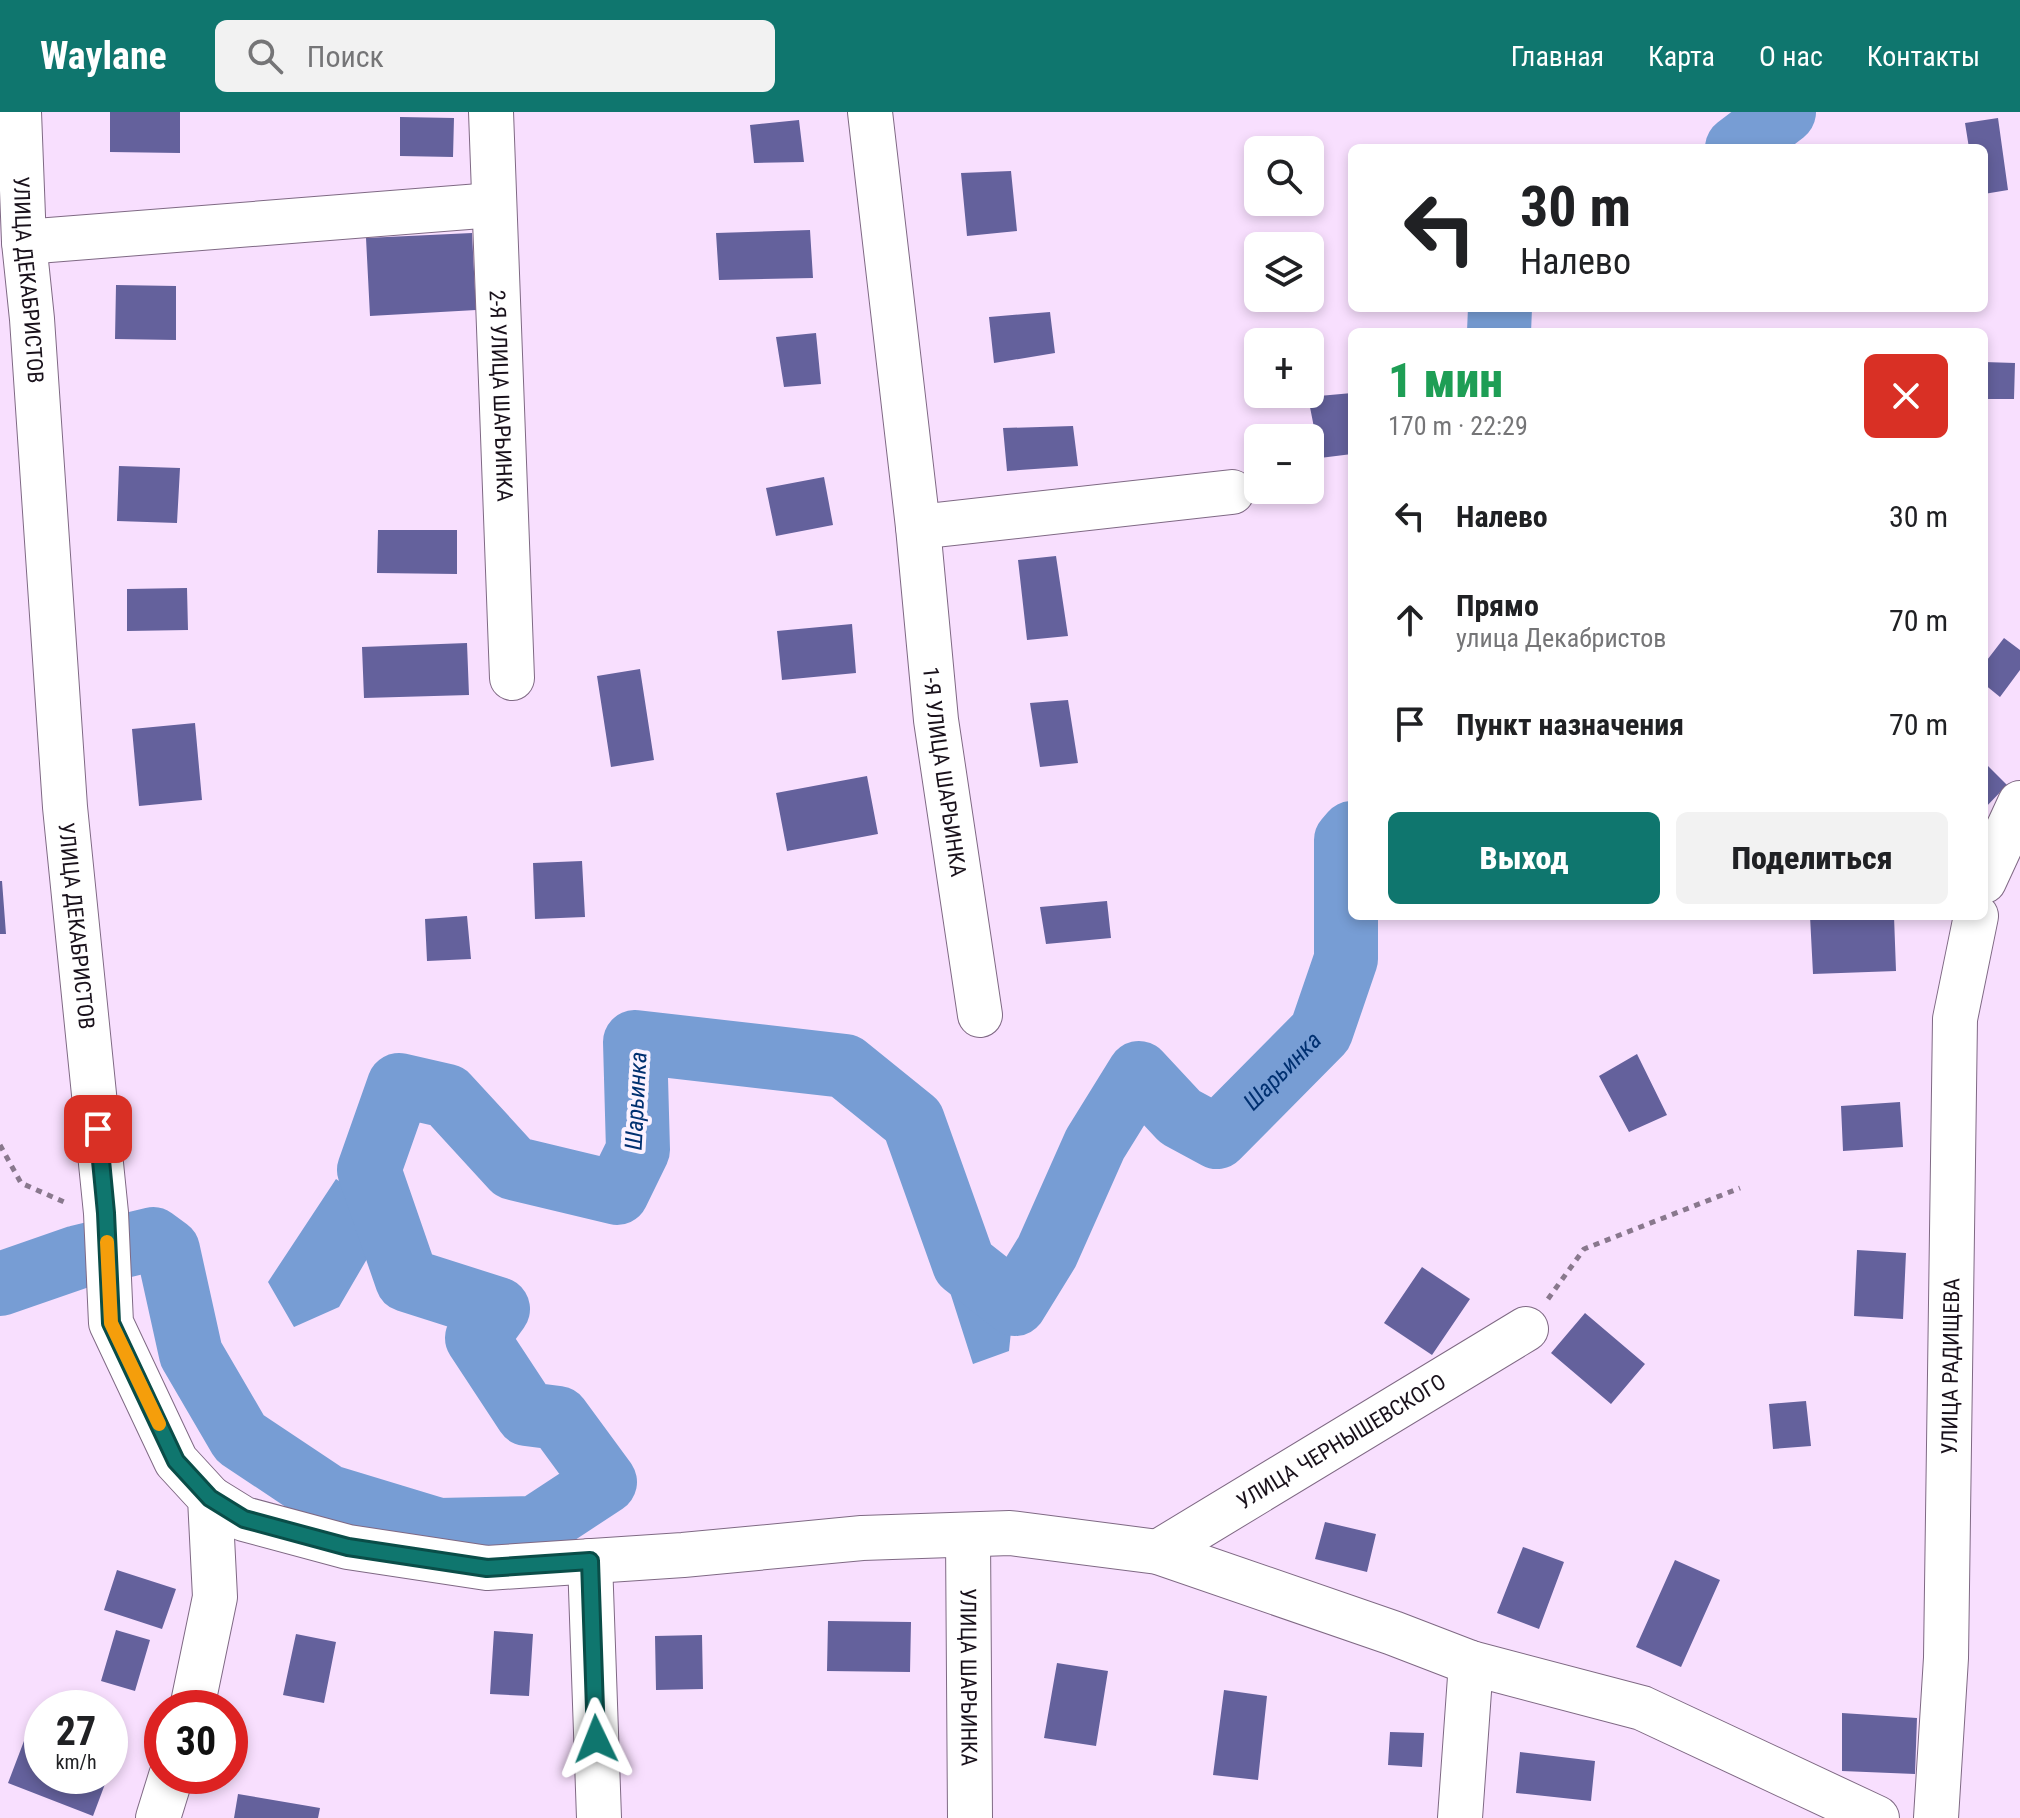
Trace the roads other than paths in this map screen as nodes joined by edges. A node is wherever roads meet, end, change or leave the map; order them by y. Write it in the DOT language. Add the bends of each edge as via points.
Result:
graph roads {
  1 [pos="19,112"];
  2 [pos="491,112"];
  3 [pos="870,112"];
  4 [pos="493,205"];
  5 [pos="24,242"];
  6 [pos="1232,492"];
  7 [pos="918,527"];
  8 [pos="512,678"];
  9 [pos="2020,803"];
  10 [pos="1988,872"];
  11 [pos="1975,920"];
  12 [pos="980,1015"];
  13 [pos="1526,1329"];
  14 [pos="210,1498"];
  15 [pos="968,1537"];
  16 [pos="1158,1552"];
  17 [pos="590,1561"];
  18 [pos="1471,1663"];
  19 [pos="196,1690"];
  20 [pos="165,1794"];
  21 [pos="158,1818"];
  22 [pos="599,1818"];
  23 [pos="970,1818"];
  24 [pos="1460,1818"];
  25 [pos="1877,1818"];
  26 [pos="1936,1818"];
  1 -- 5 [label="street, УЛИЦА ДЕКАБРИСТОВ"];
  2 -- 4 [label="street, 2-Я УЛИЦА ШАРЬИНКА"];
  3 -- 7 [label="street, 1-Я УЛИЦА ШАРЬИНКА"];
  4 -- 5 [label="street"];
  4 -- 8 [label="street, 2-Я УЛИЦА ШАРЬИНКА"];
  5 -- 14 [label="street, УЛИЦА ДЕКАБРИСТОВ" via="65,807 106,1218 111,1323 176,1461"];
  6 -- 7 [label="street"];
  7 -- 12 [label="street, 1-Я УЛИЦА ШАРЬИНКА" via="936,720"];
  9 -- 10 [label="street"];
  11 -- 26 [label="street, УЛИЦА РАДИЩЕВА" via="1955,1019 1946,1642"];
  13 -- 16 [label="street, УЛИЦА ЧЕРНЫШЕВСКОГО"];
  14 -- 17 [label="street, УЛИЦА ДЕКАБРИСТОВ" via="244,1519 348,1547 487,1568"];
  14 -- 19 [label="street" via="215,1597"];
  15 -- 16 [label="street, УЛИЦА ДЕКАБРИСТОВ" via="1010,1533"];
  15 -- 17 [label="street, УЛИЦА ДЕКАБРИСТОВ" via="862,1538"];
  15 -- 23 [label="street, УЛИЦА ШАРЬИНКА"];
  16 -- 18 [label="street, УЛИЦА ДЕКАБРИСТОВ"];
  17 -- 22 [label="street"];
  18 -- 24 [label="street"];
  18 -- 25 [label="street, УЛИЦА ДЕКАБРИСТОВ" via="1642,1708"];
  20 -- 21 [label="street"];
}
